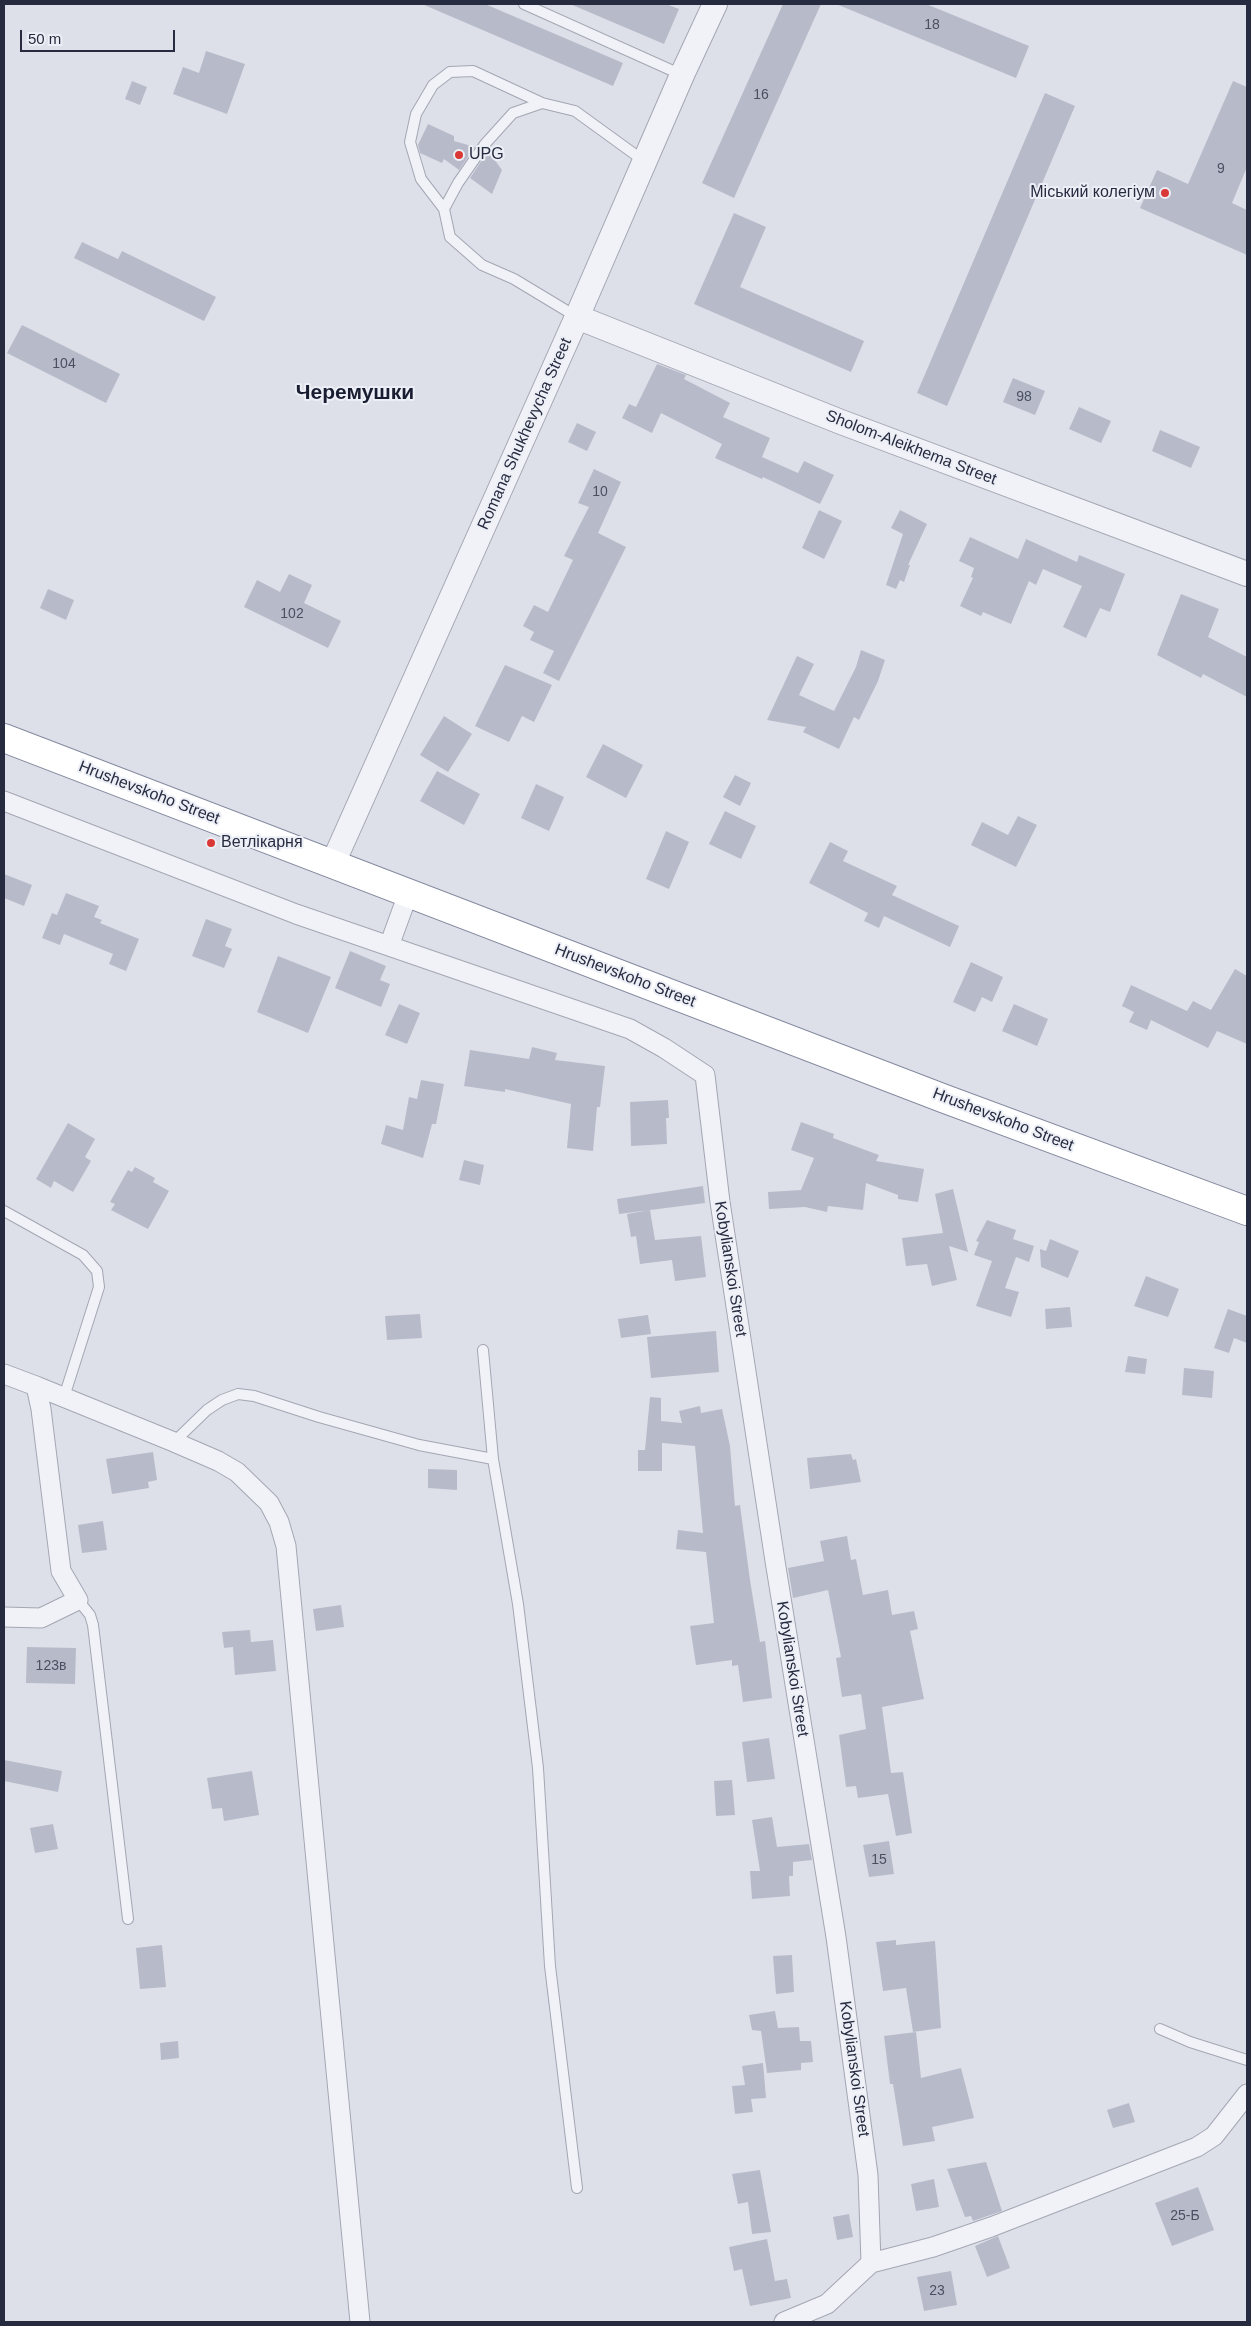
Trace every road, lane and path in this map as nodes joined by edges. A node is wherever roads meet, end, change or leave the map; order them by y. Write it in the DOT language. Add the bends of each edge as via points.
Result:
graph roads {
  1 [pos="524,4"];
  2 [pos="715,4"];
  3 [pos="682,75"];
  4 [pos="542,104"];
  5 [pos="645,162"];
  6 [pos="444,209"];
  7 [pos="577,317"];
  8 [pos="1247,574"];
  9 [pos="4,738"];
  10 [pos="4,801"];
  11 [pos="333,863"];
  12 [pos="408,894"];
  13 [pos="388,946"];
  14 [pos="4,1211"];
  15 [pos="1247,1211"];
  16 [pos="483,1350"];
  17 [pos="4,1374"];
  18 [pos="36,1386"];
  19 [pos="64,1398"];
  20 [pos="174,1442"];
  21 [pos="493,1459"];
  22 [pos="78,1600"];
  23 [pos="4,1617"];
  24 [pos="128,1919"];
  25 [pos="1160,2029"];
  26 [pos="1247,2060"];
  27 [pos="1247,2094"];
  28 [pos="577,2188"];
  29 [pos="871,2264"];
  30 [pos="360,2322"];
  31 [pos="784,2322"];
  1 -- 3 [label="lane"];
  2 -- 3 [label="street, Romana Shukhevycha Street"];
  3 -- 5 [label="street, Romana Shukhevycha Street"];
  4 -- 5 [label="lane" via="575,111"];
  4 -- 6 [label="lane" via="513,112 485,144"];
  4 -- 6 [label="lane" via="473,71 450,72 433,86 416,114 410,142 421,180"];
  5 -- 7 [label="street, Romana Shukhevycha Street"];
  6 -- 7 [label="lane" via="450,237 482,265 514,278"];
  7 -- 8 [label="street, Sholom-Aleikhema Street" via="841,422"];
  7 -- 11 [label="street, Romana Shukhevycha Street"];
  9 -- 11 [label="highway, Hrushevskoho Street"];
  10 -- 13 [label="street" via="296,914"];
  11 -- 12 [label="highway, Hrushevskoho Street"];
  12 -- 13 [label="street"];
  12 -- 15 [label="highway, Hrushevskoho Street"];
  13 -- 29 [label="street, Kobylianskoi Street" via="630,1029 706,1075 720,1202 836,1937 868,2175"];
  14 -- 19 [label="lane" via="84,1255 97,1271 99,1287"];
  16 -- 21 [label="lane"];
  17 -- 18 [label="street"];
  18 -- 19 [label="street"];
  18 -- 22 [label="street" via="61,1571"];
  19 -- 20 [label="street"];
  20 -- 21 [label="lane" via="207,1410 238,1394 419,1445"];
  20 -- 30 [label="street" via="218,1461 253,1485 280,1522 286,1546"];
  21 -- 28 [label="lane" via="518,1604 538,1768 550,1966"];
  22 -- 23 [label="street" via="42,1618"];
  22 -- 24 [label="lane" via="90,1615 93,1625"];
  25 -- 26 [label="lane"];
  27 -- 29 [label="street" via="1214,2136 1197,2146 991,2227"];
  29 -- 31 [label="street" via="827,2304"];
}
